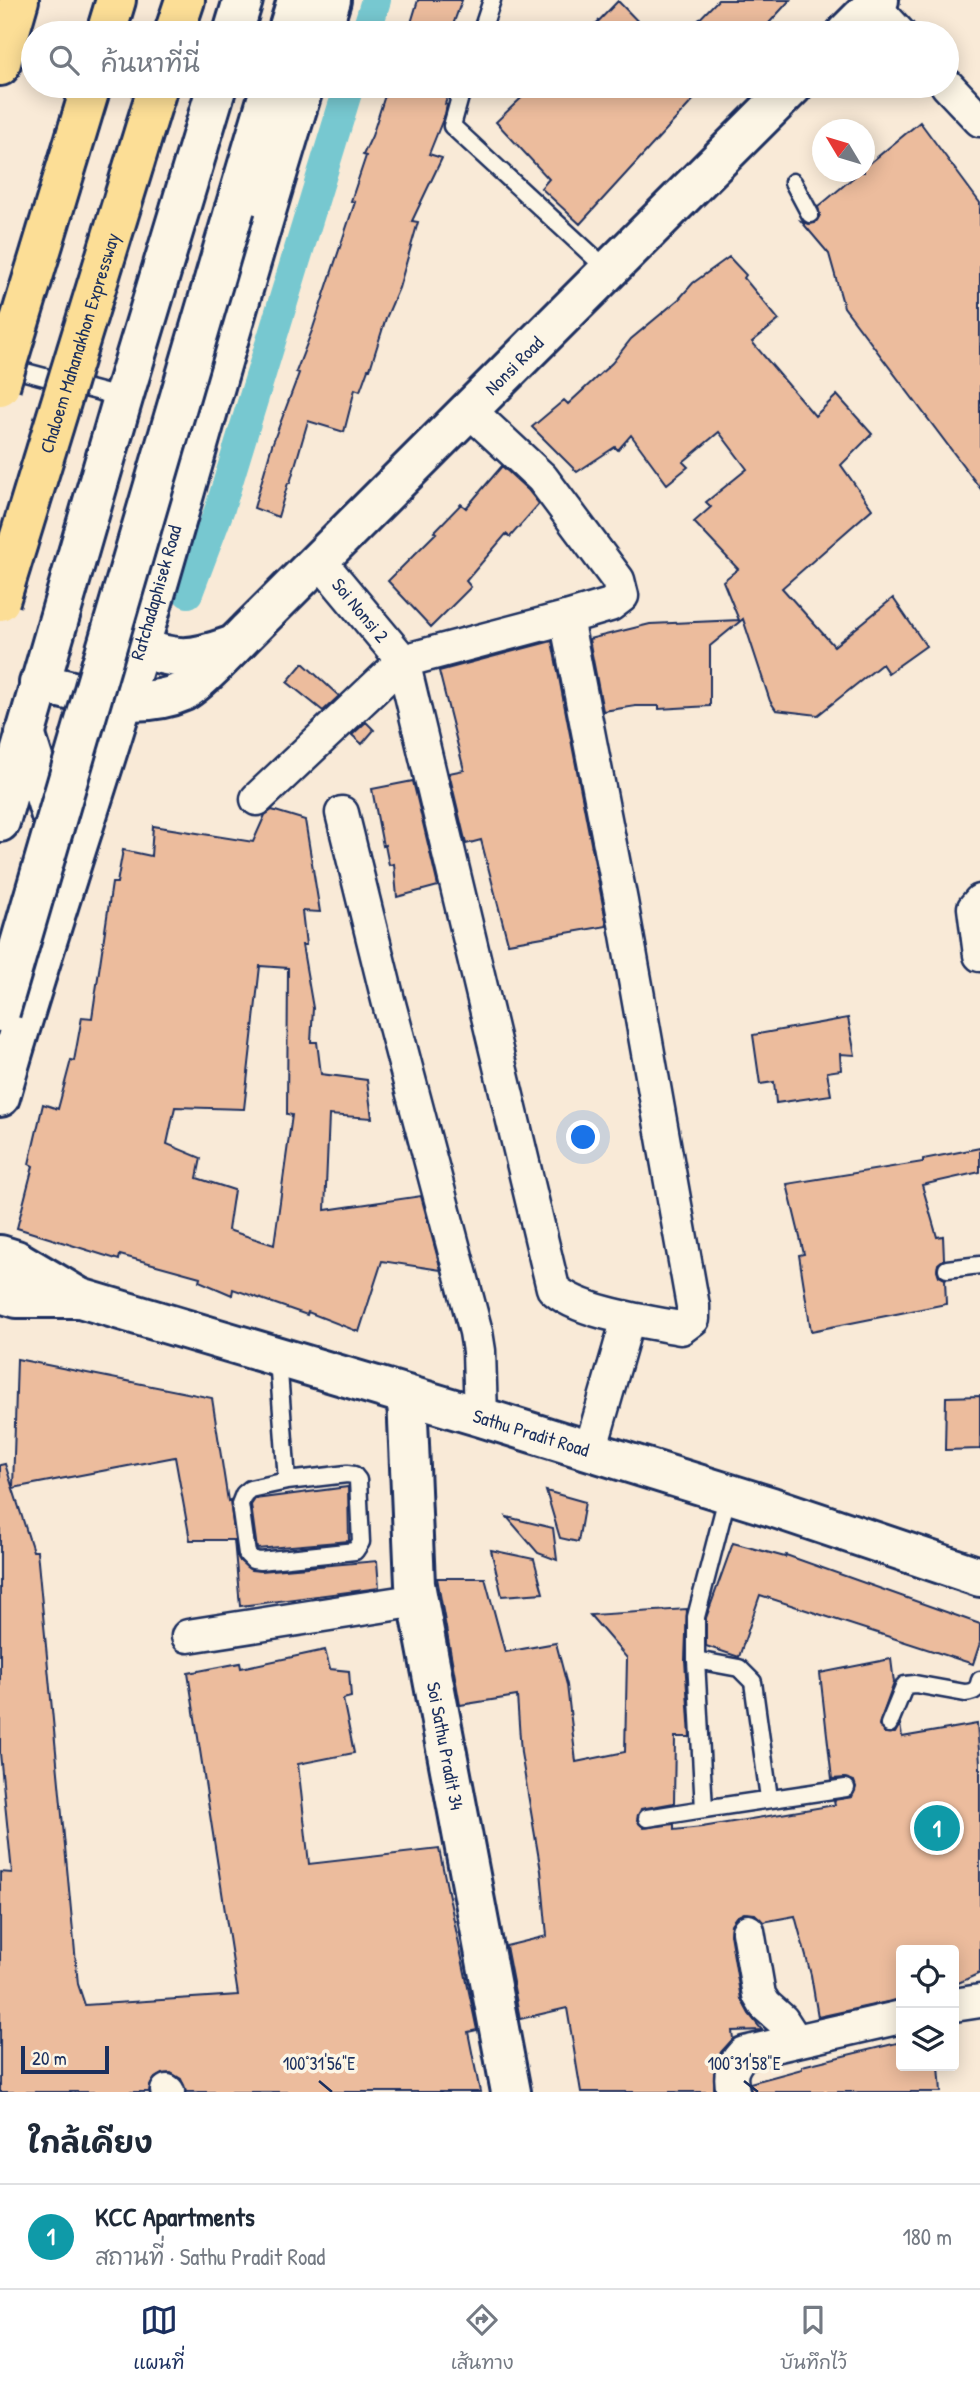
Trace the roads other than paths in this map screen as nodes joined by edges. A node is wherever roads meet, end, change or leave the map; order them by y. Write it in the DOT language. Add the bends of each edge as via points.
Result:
graph roads {
  1 [pos="19,0"];
  2 [pos="116,0"];
  3 [pos="184,0"];
  4 [pos="243,0"];
  5 [pos="297,0"];
  6 [pos="331,0"];
  7 [pos="492,0"];
  8 [pos="876,3"];
  9 [pos="110,21"];
  10 [pos="178,21"];
  11 [pos="237,21"];
  12 [pos="291,21"];
  13 [pos="325,21"];
  14 [pos="485,21"];
  15 [pos="858,21"];
  16 [pos="890,21"];
  17 [pos="0,66"];
  18 [pos="86,98"];
  19 [pos="154,98"];
  20 [pos="213,98"];
  21 [pos="267,98"];
  22 [pos="300,98"];
  23 [pos="460,98"];
  24 [pos="781,98"];
  25 [pos="959,98"];
  26 [pos="980,120"];
  27 [pos="793,182"];
  28 [pos="810,214"];
  29 [pos="608,271"];
  30 [pos="0,365"];
  31 [pos="0,386"];
  32 [pos="122,398"];
  33 [pos="469,410"];
  34 [pos="319,560"];
  35 [pos="0,601"];
  36 [pos="566,618"];
  37 [pos="234,645"];
  38 [pos="139,647"];
  39 [pos="403,661"];
  40 [pos="39,683"];
  41 [pos="122,700"];
  42 [pos="25,733"];
  43 [pos="257,799"];
  44 [pos="342,813"];
  45 [pos="0,822"];
  46 [pos="68,871"];
  47 [pos="977,905"];
  48 [pos="980,955"];
  49 [pos="0,1012"];
  50 [pos="0,1097"];
  51 [pos="980,1265"];
  52 [pos="947,1269"];
  53 [pos="6,1275"];
  54 [pos="628,1319"];
  55 [pos="278,1358"];
  56 [pos="407,1396"];
  57 [pos="481,1417"];
  58 [pos="590,1451"];
  59 [pos="287,1481"];
  60 [pos="728,1494"];
  61 [pos="980,1577"];
  62 [pos="419,1600"];
  63 [pos="188,1636"];
  64 [pos="696,1660"];
  65 [pos="980,1680"];
  66 [pos="889,1724"];
  67 [pos="846,1788"];
  68 [pos="769,1798"];
  69 [pos="704,1809"];
  70 [pos="648,1818"];
  71 [pos="748,1931"];
  72 [pos="980,2001"];
  73 [pos="959,2004"];
  74 [pos="896,2018"];
  75 [pos="795,2040"];
  76 [pos="511,2092"];
  77 [pos="733,2092"];
  1 -- 17 [label="highway"];
  2 -- 9 [label="highway"];
  3 -- 10 [label="highway"];
  4 -- 11 [label="main road"];
  5 -- 12 [label="main road"];
  6 -- 13 [label="main road"];
  7 -- 14 [label="lane"];
  8 -- 15 [label="main road"];
  8 -- 16 [label="street"];
  18 -- 31 [label="highway, bridge"];
  19 -- 35 [label="highway, Chaloem Mahanakhon Expressway, bridge"];
  20 -- 32 [label="main road"];
  21 -- 49 [label="main road, Ratchadaphisek Road, bridge"];
  22 -- 38 [label="main road, Ratchadaphisek Road"];
  23 -- 29 [label="lane" via="452,126"];
  24 -- 29 [label="main road, Nonsi Road"];
  25 -- 26 [label="street"];
  27 -- 28 [label="lane"];
  29 -- 33 [label="main road, Nonsi Road"];
  30 -- 32 [label="lane"];
  32 -- 40 [label="main road"];
  33 -- 34 [label="main road, Nonsi Road"];
  33 -- 36 [label="street" via="542,478 618,580 622,596 610,605"];
  34 -- 37 [label="main road, Nonsi Road"];
  34 -- 39 [label="street, Soi Nonsi 2"];
  36 -- 39 [label="street"];
  36 -- 54 [label="street" via="693,1306 693,1319 681,1328"];
  37 -- 38 [label="main road, Nonsi Road" via="181,659"];
  37 -- 41 [label="main road, Nonsi Road" via="184,691"];
  38 -- 41 [label="main road, Ratchadaphisek Road"];
  39 -- 43 [label="street"];
  39 -- 54 [label="street" via="553,1288 563,1298"];
  40 -- 41 [label="main road, Nonsi Road"];
  40 -- 42 [label="main road"];
  41 -- 46 [label="main road, Ratchadaphisek Road"];
  42 -- 45 [label="main road"];
  42 -- 46 [label="main road"];
  44 -- 57 [label="street" via="477,1332"];
  46 -- 50 [label="main road, Ratchadaphisek Road"];
  47 -- 48 [label="street"];
  51 -- 52 [label="lane"];
  53 -- 55 [label="main road, Sathu Pradit Road"];
  54 -- 58 [label="street"];
  55 -- 56 [label="main road, Sathu Pradit Road"];
  55 -- 59 [label="lane"];
  56 -- 57 [label="main road, Sathu Pradit Road"];
  56 -- 62 [label="main road, Soi Sathu Pradit 34"];
  57 -- 58 [label="main road, Sathu Pradit Road"];
  58 -- 60 [label="main road, Sathu Pradit Road"];
  59 -- 59 [label="lane" via="354,1475 358,1480 359,1547 253,1560 247,1554 240,1504 244,1494"];
  60 -- 61 [label="main road, Sathu Pradit Road"];
  60 -- 64 [label="lane" via="696,1617"];
  62 -- 63 [label="street"];
  62 -- 76 [label="main road, Soi Sathu Pradit 34"];
  64 -- 68 [label="lane" via="739,1668 753,1682"];
  64 -- 69 [label="lane"];
  65 -- 66 [label="lane" via="974,1692 965,1693 905,1685"];
  67 -- 68 [label="lane"];
  68 -- 69 [label="lane"];
  69 -- 70 [label="lane"];
  71 -- 75 [label="street" via="759,1995"];
  72 -- 73 [label="street"];
  74 -- 75 [label="street"];
  75 -- 77 [label="street" via="744,2053 730,2075"];
}
